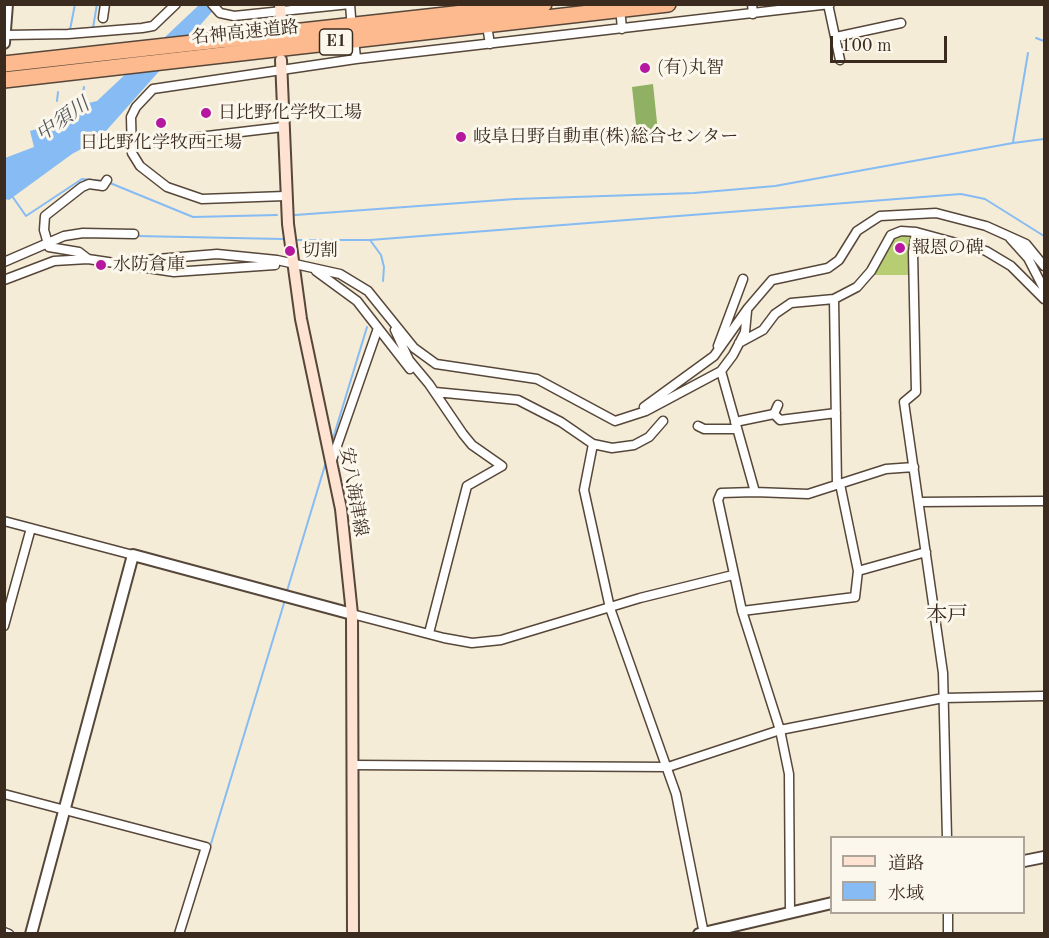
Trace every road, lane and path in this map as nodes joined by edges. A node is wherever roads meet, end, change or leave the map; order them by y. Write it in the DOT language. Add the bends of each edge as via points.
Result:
graph roads {
  1 [pos="7,4"];
  2 [pos="105,4"];
  3 [pos="176,4"];
  4 [pos="212,4"];
  5 [pos="350,4"];
  6 [pos="544,4"];
  7 [pos="668,4"];
  8 [pos="829,5"];
  9 [pos="752,9"];
  10 [pos="281,12"];
  11 [pos="351,17"];
  12 [pos="103,18"];
  13 [pos="621,18"];
  14 [pos="900,23"];
  15 [pos="622,29"];
  16 [pos="488,32"];
  17 [pos="836,37"];
  18 [pos="5,39"];
  19 [pos="490,44"];
  20 [pos="355,48"];
  21 [pos="356,59"];
  22 [pos="840,60"];
  23 [pos="4,64"];
  24 [pos="281,65"];
  25 [pos="4,80"];
  26 [pos="283,127"];
  27 [pos="131,145"];
  28 [pos="107,180"];
  29 [pos="285,196"];
  30 [pos="916,232"];
  31 [pos="134,234"];
  32 [pos="1007,234"];
  33 [pos="47,243"];
  34 [pos="88,259"];
  35 [pos="4,262"];
  36 [pos="121,262"];
  37 [pos="293,264"];
  38 [pos="1044,266"];
  39 [pos="316,270"];
  40 [pos="743,279"];
  41 [pos="4,280"];
  42 [pos="1044,289"];
  43 [pos="834,298"];
  44 [pos="1044,299"];
  45 [pos="748,308"];
  46 [pos="393,324"];
  47 [pos="378,328"];
  48 [pos="739,344"];
  49 [pos="714,356"];
  50 [pos="721,371"];
  51 [pos="432,388"];
  52 [pos="778,405"];
  53 [pos="836,413"];
  54 [pos="774,414"];
  55 [pos="634,416"];
  56 [pos="663,421"];
  57 [pos="698,426"];
  58 [pos="736,426"];
  59 [pos="593,444"];
  60 [pos="332,460"];
  61 [pos="914,466"];
  62 [pos="838,484"];
  63 [pos="755,492"];
  64 [pos="1044,501"];
  65 [pos="919,502"];
  66 [pos="4,521"];
  67 [pos="31,528"];
  68 [pos="926,552"];
  69 [pos="133,555"];
  70 [pos="858,571"];
  71 [pos="733,575"];
  72 [pos="610,608"];
  73 [pos="742,611"];
  74 [pos="352,614"];
  75 [pos="4,626"];
  76 [pos="429,633"];
  77 [pos="1044,696"];
  78 [pos="943,698"];
  79 [pos="780,730"];
  80 [pos="353,765"];
  81 [pos="668,767"];
  82 [pos="4,794"];
  83 [pos="62,810"];
  84 [pos="947,836"];
  85 [pos="1044,857"];
  86 [pos="1025,861"];
  87 [pos="830,903"];
  88 [pos="790,913"];
  89 [pos="948,914"];
  90 [pos="31,933"];
  91 [pos="179,933"];
  92 [pos="353,933"];
  93 [pos="703,933"];
  94 [pos="948,933"];
  1 -- 18 [label="street"];
  2 -- 12 [label="street"];
  3 -- 18 [label="street" via="153,26"];
  4 -- 10 [label="street" via="220,13 234,16"];
  5 -- 10 [label="street"];
  5 -- 11 [label="street"];
  6 -- 23 [label="highway, 名神高速道路 / E1"];
  7 -- 25 [label="highway, 名神高速道路 / E1"];
  8 -- 9 [label="street"];
  8 -- 17 [label="street"];
  9 -- 15 [label="street"];
  13 -- 15 [label="street"];
  14 -- 17 [label="street"];
  15 -- 19 [label="street"];
  16 -- 19 [label="street"];
  17 -- 22 [label="street"];
  19 -- 21 [label="street"];
  20 -- 21 [label="street"];
  21 -- 24 [label="street"];
  24 -- 26 [label="main road, 安八海津線"];
  24 -- 27 [label="street" via="153,89 142,97 131,117"];
  26 -- 27 [label="street"];
  26 -- 29 [label="main road, 安八海津線"];
  27 -- 29 [label="street" via="140,166 181,194 202,199"];
  28 -- 33 [label="street" via="103,186 82,187 45,216"];
  29 -- 37 [label="main road, 安八海津線"];
  30 -- 43 [label="street" via="891,235 857,287"];
  30 -- 44 [label="street" via="986,251 1011,266"];
  30 -- 61 [label="street" via="916,392 904,402"];
  31 -- 33 [label="street" via="83,233"];
  32 -- 38 [label="street" via="1026,244"];
  32 -- 42 [label="street" via="1028,258"];
  32 -- 45 [label="street" via="936,213 880,216 857,231 839,260 828,268 772,280"];
  33 -- 34 [label="street" via="52,249 80,252"];
  33 -- 35 [label="street"];
  34 -- 36 [label="street"];
  34 -- 41 [label="street" via="54,261"];
  36 -- 37 [label="street" via="217,254"];
  36 -- 37 [label="street" via="174,272"];
  37 -- 39 [label="street"];
  37 -- 60 [label="main road, 安八海津線"];
  39 -- 46 [label="street" via="357,282 379,303"];
  39 -- 47 [label="street" via="357,301"];
  40 -- 49 [label="street"];
  43 -- 48 [label="street" via="791,303 775,314 763,330"];
  43 -- 53 [label="street"];
  45 -- 48 [label="street"];
  45 -- 49 [label="street"];
  46 -- 51 [label="street" via="409,360"];
  46 -- 55 [label="street" via="414,348 436,364 537,379 615,421"];
  47 -- 51 [label="street" via="411,371"];
  47 -- 60 [label="street"];
  48 -- 50 [label="street"];
  49 -- 55 [label="street"];
  50 -- 55 [label="street"];
  50 -- 58 [label="street"];
  51 -- 59 [label="street" via="518,400"];
  51 -- 76 [label="street" via="472,444 502,466 467,486"];
  52 -- 54 [label="street"];
  53 -- 54 [label="street" via="780,420"];
  53 -- 62 [label="street"];
  54 -- 58 [label="street"];
  56 -- 59 [label="street" via="649,437 634,445 612,448"];
  57 -- 58 [label="street"];
  58 -- 63 [label="street"];
  59 -- 72 [label="street" via="584,490"];
  60 -- 74 [label="main road, 安八海津線"];
  61 -- 62 [label="street" via="886,469"];
  61 -- 65 [label="street"];
  62 -- 63 [label="street" via="808,494"];
  62 -- 70 [label="street"];
  63 -- 71 [label="street" via="721,493 718,500"];
  64 -- 65 [label="street"];
  65 -- 68 [label="street"];
  66 -- 67 [label="street"];
  67 -- 69 [label="street"];
  67 -- 75 [label="street"];
  68 -- 70 [label="street"];
  68 -- 78 [label="street"];
  69 -- 74 [label="street"];
  69 -- 83 [label="street"];
  70 -- 73 [label="street" via="855,597"];
  71 -- 72 [label="street"];
  71 -- 73 [label="street"];
  72 -- 76 [label="street" via="501,640 472,643"];
  72 -- 81 [label="street"];
  73 -- 79 [label="street"];
  74 -- 76 [label="street"];
  74 -- 80 [label="main road, 安八海津線"];
  77 -- 78 [label="street"];
  78 -- 79 [label="street"];
  78 -- 84 [label="street"];
  79 -- 81 [label="street"];
  79 -- 88 [label="street" via="789,774"];
  80 -- 81 [label="street"];
  80 -- 92 [label="main road, 安八海津線"];
  81 -- 93 [label="street"];
  82 -- 83 [label="street"];
  83 -- 90 [label="street"];
  83 -- 91 [label="street" via="206,847"];
  85 -- 86 [label="street"];
  87 -- 88 [label="street"];
  88 -- 93 [label="street"];
  89 -- 94 [label="street"];
}
